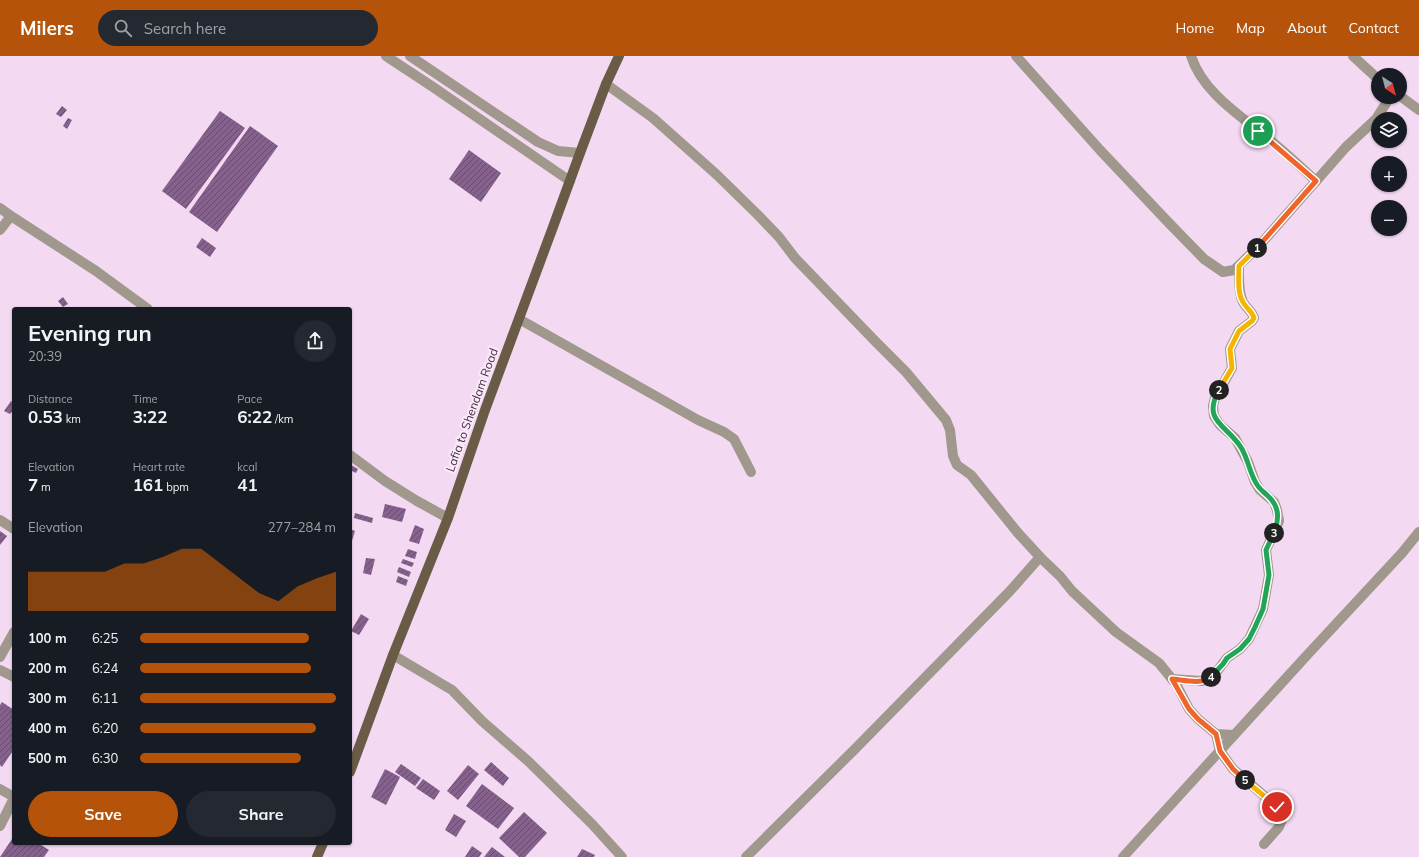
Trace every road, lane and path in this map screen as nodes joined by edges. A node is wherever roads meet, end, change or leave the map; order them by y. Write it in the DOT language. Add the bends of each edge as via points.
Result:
graph roads {
  1 [pos="386,56"];
  2 [pos="410,56"];
  3 [pos="618,56"];
  4 [pos="1016,56"];
  5 [pos="1191,56"];
  6 [pos="1353,56"];
  7 [pos="1371,73"];
  8 [pos="606,84"];
  9 [pos="1407,101"];
  10 [pos="1386,104"];
  11 [pos="1419,110"];
  12 [pos="580,153"];
  13 [pos="570,181"];
  14 [pos="1316,181"];
  15 [pos="0,208"];
  16 [pos="11,216"];
  17 [pos="0,230"];
  18 [pos="1239,266"];
  19 [pos="145,307"];
  20 [pos="519,319"];
  21 [pos="352,456"];
  22 [pos="750,472"];
  23 [pos="448,518"];
  24 [pos="0,520"];
  25 [pos="12,528"];
  26 [pos="1419,532"];
  27 [pos="1040,557"];
  28 [pos="12,636"];
  29 [pos="393,656"];
  30 [pos="0,657"];
  31 [pos="0,670"];
  32 [pos="12,676"];
  33 [pos="1172,679"];
  34 [pos="1216,734"];
  35 [pos="1234,735"];
  36 [pos="1220,751"];
  37 [pos="352,767"];
  38 [pos="0,790"];
  39 [pos="12,796"];
  40 [pos="12,801"];
  41 [pos="0,826"];
  42 [pos="1264,844"];
  43 [pos="322,845"];
  44 [pos="317,857"];
  45 [pos="622,857"];
  46 [pos="746,857"];
  47 [pos="1123,857"];
  1 -- 13 [label="street"];
  2 -- 12 [label="street" via="538,142 558,151"];
  3 -- 8 [label="main road, Lafia to Shendam Road"];
  4 -- 18 [label="street" via="1204,259 1223,272 1231,272"];
  5 -- 14 [label="street" via="1202,79 1218,97"];
  6 -- 7 [label="street"];
  8 -- 12 [label="main road, Lafia to Shendam Road"];
  8 -- 27 [label="street" via="653,118 716,174 906,372 946,420 957,465 971,475"];
  9 -- 11 [label="street"];
  10 -- 14 [label="street" via="1376,119 1346,147"];
  12 -- 13 [label="main road, Lafia to Shendam Road"];
  13 -- 20 [label="main road, Lafia to Shendam Road"];
  14 -- 18 [label="street"];
  15 -- 16 [label="street"];
  16 -- 17 [label="street"];
  16 -- 19 [label="street" via="96,271"];
  18 -- 33 [label="street" via="1241,298 1254,318 1239,331 1230,349 1232,368 1215,398 1214,416 1242,449 1255,482 1274,502 1278,521 1266,550 1269,575 1263,609 1249,639 1207,680"];
  20 -- 22 [label="street" via="724,432 734,439"];
  20 -- 23 [label="main road, Lafia to Shendam Road"];
  21 -- 23 [label="street" via="385,481"];
  23 -- 29 [label="main road, Lafia to Shendam Road"];
  24 -- 25 [label="street"];
  26 -- 35 [label="street"];
  27 -- 33 [label="street" via="1116,632 1159,663"];
  27 -- 46 [label="street" via="1010,591"];
  28 -- 30 [label="street"];
  29 -- 37 [label="main road, Lafia to Shendam Road"];
  29 -- 45 [label="street" via="452,690 482,721 528,761"];
  31 -- 32 [label="street"];
  33 -- 34 [label="street" via="1189,709"];
  34 -- 35 [label="street"];
  34 -- 36 [label="street"];
  35 -- 36 [label="street"];
  36 -- 42 [label="street" via="1233,769 1277,807 1283,817 1279,827"];
  36 -- 47 [label="street"];
  38 -- 39 [label="street"];
  40 -- 41 [label="street"];
  43 -- 44 [label="main road"];
}
